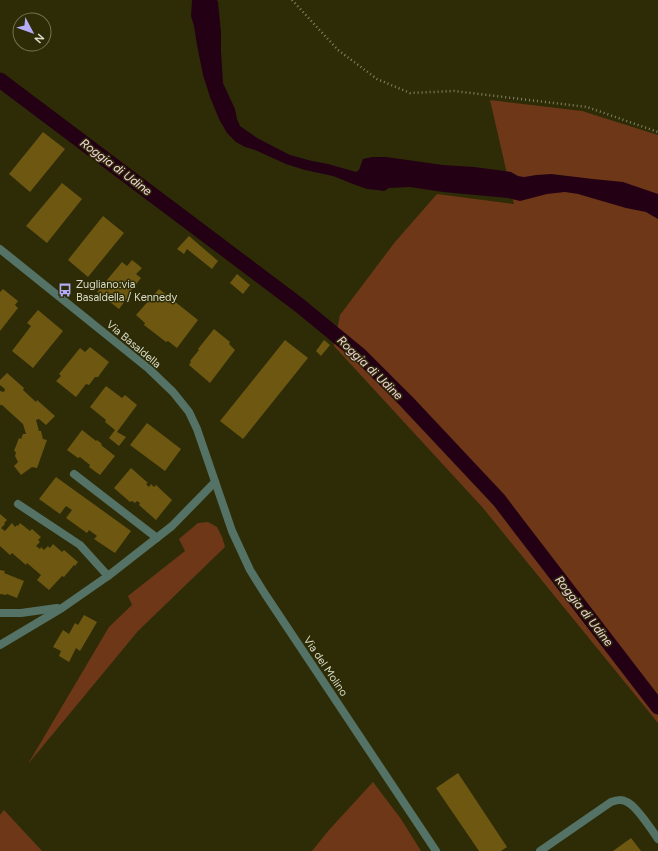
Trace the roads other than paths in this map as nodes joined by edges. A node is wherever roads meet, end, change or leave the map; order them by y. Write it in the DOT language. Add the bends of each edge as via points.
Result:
graph roads {
  1 [pos="0,249"];
  2 [pos="74,474"];
  3 [pos="215,483"];
  4 [pos="18,504"];
  5 [pos="157,538"];
  6 [pos="108,576"];
  7 [pos="62,608"];
  8 [pos="0,613"];
  9 [pos="0,645"];
  10 [pos="658,839"];
  11 [pos="436,851"];
  12 [pos="540,851"];
  1 -- 3 [label="street, Via Basaldella" via="173,392 189,412 197,429"];
  2 -- 5 [label="street"];
  3 -- 5 [label="street"];
  3 -- 11 [label="street, Via del Molino" via="232,531 257,582"];
  4 -- 6 [label="street" via="80,545"];
  5 -- 6 [label="street"];
  6 -- 7 [label="street"];
  7 -- 8 [label="street" via="21,614"];
  7 -- 9 [label="street"];
  10 -- 12 [label="street" via="632,805 618,800 611,802"];
}
